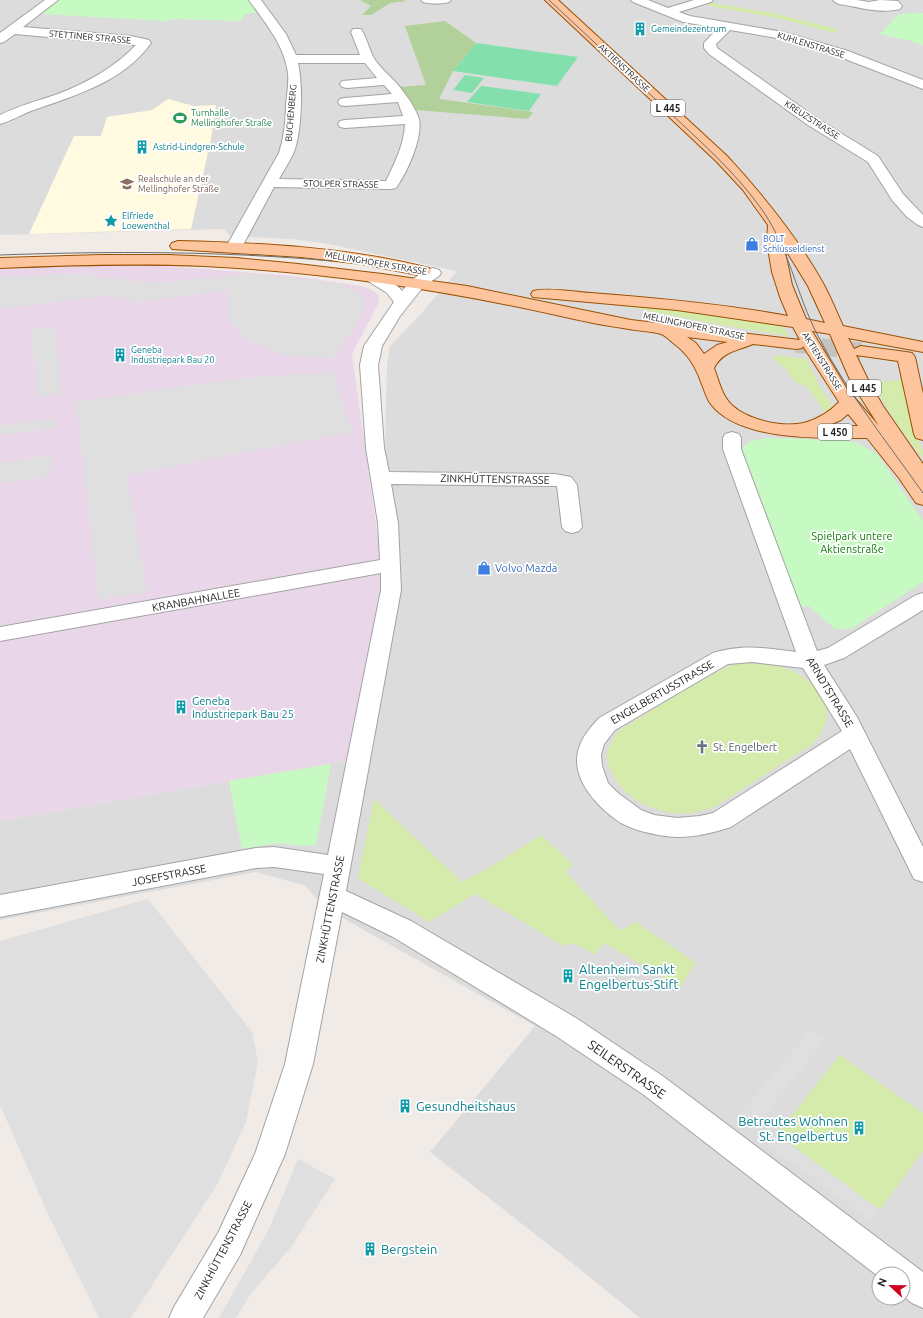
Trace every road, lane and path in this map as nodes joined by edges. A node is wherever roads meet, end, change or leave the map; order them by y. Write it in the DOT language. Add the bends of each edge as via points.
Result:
graph roads {
  1 [pos="52,0"];
  2 [pos="255,0"];
  3 [pos="427,0"];
  4 [pos="445,0"];
  5 [pos="551,0"];
  6 [pos="637,0"];
  7 [pos="707,0"];
  8 [pos="839,0"];
  9 [pos="892,2"];
  10 [pos="666,12"];
  11 [pos="727,26"];
  12 [pos="13,30"];
  13 [pos="357,32"];
  14 [pos="0,39"];
  15 [pos="290,59"];
  16 [pos="369,60"];
  17 [pos="388,81"];
  18 [pos="347,84"];
  19 [pos="923,85"];
  20 [pos="401,98"];
  21 [pos="345,102"];
  22 [pos="412,119"];
  23 [pos="0,120"];
  24 [pos="345,124"];
  25 [pos="270,183"];
  26 [pos="923,222"];
  27 [pos="775,225"];
  28 [pos="234,247"];
  29 [pos="0,249"];
  30 [pos="0,263"];
  31 [pos="426,277"];
  32 [pos="374,278"];
  33 [pos="539,294"];
  34 [pos="788,299"];
  35 [pos="402,302"];
  36 [pos="758,316"];
  37 [pos="799,323"];
  38 [pos="667,330"];
  39 [pos="835,330"];
  40 [pos="379,337"];
  41 [pos="754,339"];
  42 [pos="796,344"];
  43 [pos="923,347"];
  44 [pos="862,351"];
  45 [pos="906,357"];
  46 [pos="923,359"];
  47 [pos="705,368"];
  48 [pos="918,381"];
  49 [pos="848,402"];
  50 [pos="795,430"];
  51 [pos="883,432"];
  52 [pos="923,434"];
  53 [pos="732,438"];
  54 [pos="380,478"];
  55 [pos="923,478"];
  56 [pos="923,499"];
  57 [pos="572,527"];
  58 [pos="391,565"];
  59 [pos="923,600"];
  60 [pos="0,634"];
  61 [pos="810,661"];
  62 [pos="855,734"];
  63 [pos="338,866"];
  64 [pos="923,872"];
  65 [pos="341,900"];
  66 [pos="0,906"];
  67 [pos="890,1266"];
  68 [pos="911,1282"];
  69 [pos="923,1292"];
  70 [pos="185,1318"];
  1 -- 12 [label="street"];
  2 -- 15 [label="street, BUCHENBERG" via="283,39"];
  3 -- 4 [label="street"];
  5 -- 27 [label="main road, AKTIENSTRASSE / L 445" via="722,159 748,187"];
  6 -- 10 [label="street"];
  7 -- 10 [label="street"];
  8 -- 9 [label="street" via="890,8 896,6"];
  10 -- 11 [label="street, KUHLENSTRASSE" via="695,21"];
  11 -- 19 [label="street, KUHLENSTRASSE" via="779,35 844,54"];
  11 -- 26 [label="street, KREUZSTRASSE" via="710,43 710,48 813,122 873,159 897,197"];
  12 -- 14 [label="street"];
  12 -- 23 [label="street, STETTINER STRASSE" via="145,43 123,65 100,80"];
  13 -- 16 [label="street"];
  15 -- 16 [label="street"];
  15 -- 25 [label="street, BUCHENBERG" via="294,74 289,144"];
  16 -- 17 [label="street"];
  17 -- 18 [label="street"];
  17 -- 20 [label="street"];
  20 -- 21 [label="street"];
  20 -- 22 [label="street"];
  22 -- 24 [label="street"];
  22 -- 25 [label="street, STOLPER STRASSE" via="410,143 391,185"];
  25 -- 28 [label="street, BUCHENBERG"];
  27 -- 34 [label="main road, AKTIENSTRASSE / L 445" via="780,275"];
  27 -- 39 [label="main road, AKTIENSTRASSE / L 445" via="808,272"];
  28 -- 29 [label="main road, MELLINGHOFER STRASSE / L 450" via="144,245"];
  28 -- 31 [label="main road, MELLINGHOFER STRASSE / L 450" via="324,254"];
  30 -- 32 [label="main road, MELLINGHOFER STRASSE / L 450" via="192,261 270,266"];
  31 -- 32 [label="main road, MELLINGHOFER STRASSE / L 450" via="392,280"];
  31 -- 33 [label="main road, MELLINGHOFER STRASSE / L 450"];
  31 -- 35 [label="street, ZINKHÜTTENSTRASSE"];
  31 -- 38 [label="main road, MELLINGHOFER STRASSE / L 450" via="493,296 608,321"];
  31 -- 40 [label="street, ZINKHÜTTENSTRASSE" via="404,316"];
  32 -- 35 [label="street" via="393,290"];
  33 -- 36 [label="main road, L 450" via="600,298"];
  33 -- 41 [label="main road, MELLINGHOFER STRASSE / L 450"];
  34 -- 36 [label="main road" via="779,310"];
  34 -- 37 [label="main road, AKTIENSTRASSE / L 445"];
  35 -- 40 [label="street, ZINKHÜTTENSTRASSE"];
  36 -- 37 [label="main road, L 450"];
  37 -- 39 [label="main road, L 450"];
  37 -- 49 [label="main road, AKTIENSTRASSE / L 445"];
  38 -- 41 [label="main road, MELLINGHOFER STRASSE / L 450"];
  38 -- 47 [label="main road, L 450" via="690,347"];
  39 -- 43 [label="main road, L 450"];
  39 -- 51 [label="main road, AKTIENSTRASSE / L 445"];
  40 -- 54 [label="street, ZINKHÜTTENSTRASSE" via="373,346 369,365 375,448"];
  41 -- 42 [label="main road, L 450"];
  41 -- 47 [label="main road, L 450" via="723,349 711,357"];
  44 -- 45 [label="main road"];
  45 -- 46 [label="main road"];
  45 -- 48 [label="main road"];
  47 -- 50 [label="main road, L 450" via="717,400 736,417 753,424"];
  48 -- 52 [label="main road"];
  49 -- 50 [label="main road" via="838,415 827,421"];
  49 -- 51 [label="main road, AKTIENSTRASSE / L 445"];
  50 -- 51 [label="main road, L 450"];
  51 -- 55 [label="main road, AKTIENSTRASSE / L 445"];
  51 -- 56 [label="main road, AKTIENSTRASSE / L 445"];
  53 -- 61 [label="street, ARNDTSTRASSE" via="734,456"];
  54 -- 57 [label="street, ZINKHÜTTENSTRASSE" via="564,481 567,485"];
  54 -- 58 [label="street, ZINKHÜTTENSTRASSE" via="388,523"];
  58 -- 60 [label="street, KRANBAHNALLEE"];
  58 -- 63 [label="street, ZINKHÜTTENSTRASSE" via="389,601"];
  59 -- 61 [label="street, ENGELBERTUSSTRASSE" via="836,653"];
  61 -- 62 [label="street, ARNDTSTRASSE"];
  61 -- 62 [label="street, ENGELBERTUSSTRASSE" via="752,654 722,658 607,724 590,748 588,763 603,794 631,817 653,824 676,827 709,825 722,820"];
  62 -- 64 [label="street, ARNDTSTRASSE"];
  63 -- 65 [label="street, ZINKHÜTTENSTRASSE"];
  63 -- 66 [label="street, JOSEFSTRASSE" via="274,857 256,858"];
  65 -- 67 [label="street, SEILERSTRASSE" via="402,928 566,1027 654,1086"];
  65 -- 70 [label="street, ZINKHÜTTENSTRASSE" via="299,1064 270,1154 229,1244"];
  68 -- 69 [label="street, SEILERSTRASSE"];
}
